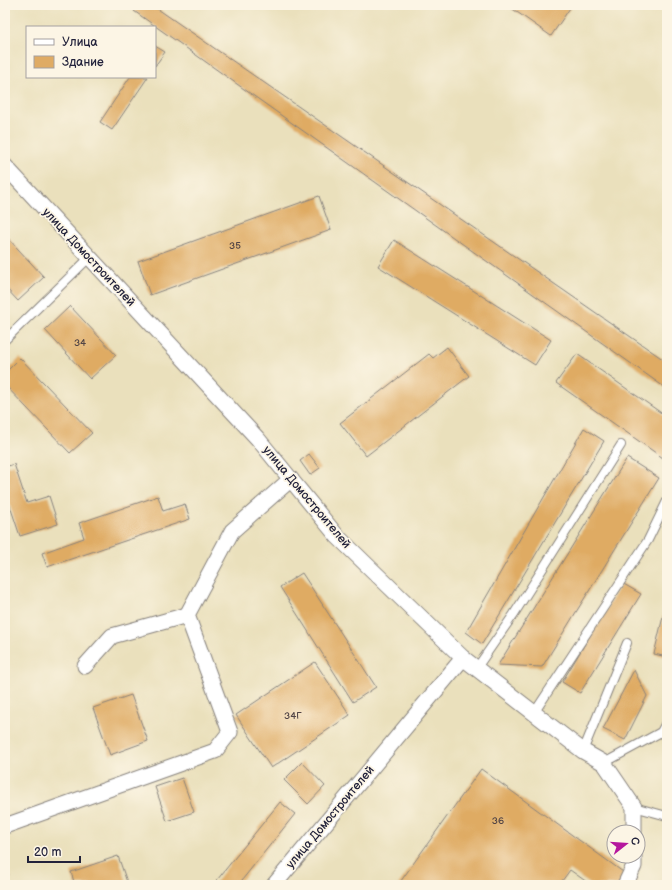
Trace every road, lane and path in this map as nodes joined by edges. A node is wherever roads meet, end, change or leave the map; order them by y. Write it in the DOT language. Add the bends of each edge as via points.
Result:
graph roads {
  1 [pos="5,166"];
  2 [pos="90,256"];
  3 [pos="5,340"];
  4 [pos="621,445"];
  5 [pos="290,479"];
  6 [pos="667,501"];
  7 [pos="187,614"];
  8 [pos="627,643"];
  9 [pos="463,658"];
  10 [pos="84,666"];
  11 [pos="476,669"];
  12 [pos="534,713"];
  13 [pos="667,721"];
  14 [pos="583,751"];
  15 [pos="604,763"];
  16 [pos="634,807"];
  17 [pos="667,816"];
  18 [pos="634,824"];
  19 [pos="5,826"];
  20 [pos="634,864"];
  21 [pos="274,885"];
  22 [pos="625,885"];
  1 -- 2 [label="street, улица Домостроителей"];
  2 -- 3 [label="lane"];
  2 -- 5 [label="street, улица Домостроителей" via="258,439"];
  4 -- 11 [label="lane" via="514,614"];
  5 -- 7 [label="street" via="232,531"];
  5 -- 9 [label="street, улица Домостроителей" via="337,536"];
  6 -- 12 [label="lane" via="648,540"];
  7 -- 10 [label="street" via="112,636"];
  7 -- 19 [label="street" via="230,732 215,751"];
  8 -- 14 [label="lane"];
  9 -- 11 [label="street"];
  9 -- 21 [label="street, улица Домостроителей"];
  11 -- 12 [label="street"];
  12 -- 14 [label="street"];
  13 -- 15 [label="lane" via="661,732"];
  14 -- 15 [label="street"];
  15 -- 16 [label="street"];
  16 -- 17 [label="lane"];
  16 -- 18 [label="street"];
  20 -- 22 [label="street"];
}
